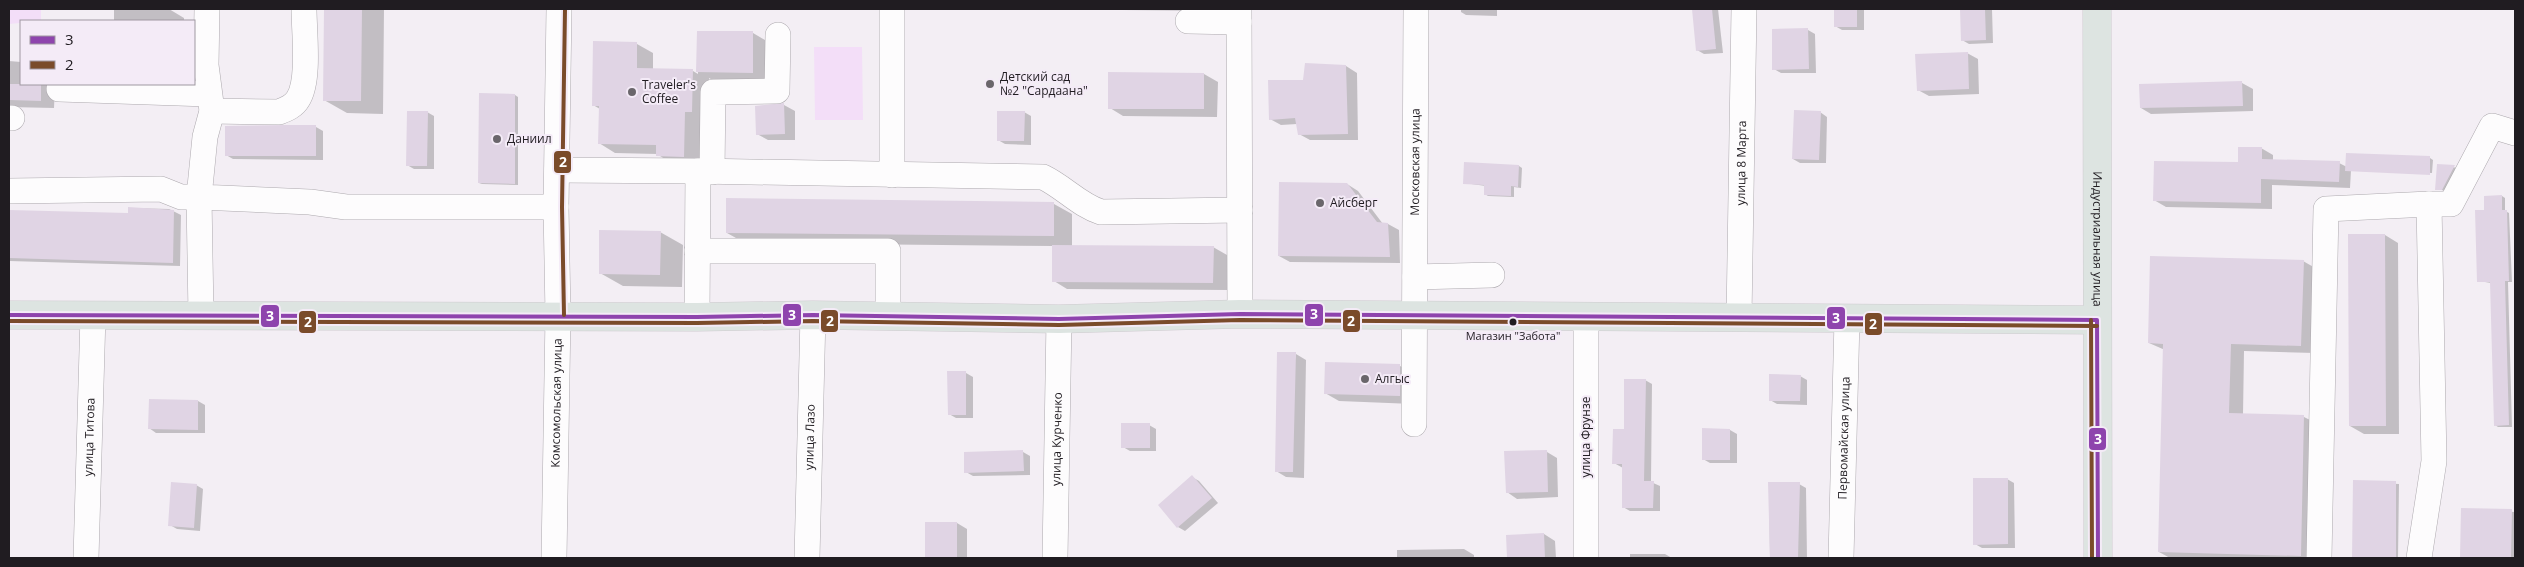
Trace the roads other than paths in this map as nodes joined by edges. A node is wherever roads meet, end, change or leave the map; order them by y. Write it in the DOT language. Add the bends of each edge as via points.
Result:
graph roads {
  1 [pos="208,9"];
  2 [pos="304,9"];
  3 [pos="559,9"];
  4 [pos="892,9"];
  5 [pos="1416,9"];
  6 [pos="1744,9"];
  7 [pos="2097,9"];
  8 [pos="1239,15"];
  9 [pos="1188,21"];
  10 [pos="778,35"];
  11 [pos="59,89"];
  12 [pos="210,102"];
  13 [pos="2515,133"];
  14 [pos="557,170"];
  15 [pos="705,172"];
  16 [pos="892,175"];
  17 [pos="9,191"];
  18 [pos="198,197"];
  19 [pos="2429,204"];
  20 [pos="556,207"];
  21 [pos="1240,210"];
  22 [pos="697,251"];
  23 [pos="1492,275"];
  24 [pos="1415,277"];
  25 [pos="9,314"];
  26 [pos="93,314"];
  27 [pos="813,314"];
  28 [pos="1240,314"];
  29 [pos="201,315"];
  30 [pos="558,315"];
  31 [pos="1415,315"];
  32 [pos="888,316"];
  33 [pos="697,317"];
  34 [pos="1586,317"];
  35 [pos="1739,318"];
  36 [pos="1059,319"];
  37 [pos="1846,319"];
  38 [pos="2097,320"];
  39 [pos="1414,424"];
  40 [pos="86,558"];
  41 [pos="554,558"];
  42 [pos="807,558"];
  43 [pos="1055,558"];
  44 [pos="1586,558"];
  45 [pos="1841,558"];
  46 [pos="2098,558"];
  47 [pos="2318,558"];
  48 [pos="2419,558"];
  1 -- 12 [label="street" via="206,65"];
  2 -- 12 [label="street" via="304,80 298,100 279,112"];
  3 -- 14 [label="street, Комсомольская улица"];
  4 -- 16 [label="street"];
  5 -- 24 [label="street, Московская улица"];
  6 -- 35 [label="street, улица 8 Марта"];
  7 -- 38 [label="main road, Индустриальная улица"];
  8 -- 9 [label="street"];
  8 -- 21 [label="street"];
  10 -- 15 [label="street" via="776,91 713,92"];
  11 -- 12 [label="street"];
  12 -- 18 [label="street"];
  13 -- 19 [label="street" via="2492,126 2451,204"];
  14 -- 15 [label="street"];
  14 -- 20 [label="street, Комсомольская улица"];
  15 -- 16 [label="street"];
  15 -- 22 [label="street"];
  16 -- 21 [label="street" via="1043,177 1088,208 1101,212"];
  17 -- 18 [label="street" via="161,190 181,197"];
  18 -- 20 [label="street" via="301,201 346,207"];
  18 -- 29 [label="street"];
  19 -- 47 [label="street" via="2326,209"];
  19 -- 48 [label="street" via="2434,461"];
  20 -- 30 [label="street, Комсомольская улица"];
  21 -- 28 [label="street"];
  22 -- 32 [label="street" via="888,251"];
  22 -- 33 [label="street"];
  23 -- 24 [label="street"];
  24 -- 31 [label="street, Московская улица"];
  25 -- 26 [label="main road"];
  26 -- 29 [label="main road"];
  26 -- 40 [label="street, улица Титова"];
  27 -- 32 [label="main road"];
  27 -- 33 [label="main road"];
  27 -- 42 [label="street, улица Лазо"];
  28 -- 31 [label="main road"];
  28 -- 36 [label="main road"];
  29 -- 30 [label="main road"];
  30 -- 33 [label="main road"];
  30 -- 41 [label="street, Комсомольская улица"];
  31 -- 34 [label="main road"];
  31 -- 39 [label="street, Московская улица"];
  32 -- 36 [label="main road"];
  34 -- 35 [label="main road"];
  34 -- 44 [label="street, улица Фрунзе"];
  35 -- 37 [label="main road"];
  36 -- 43 [label="street, улица Курченко"];
  37 -- 38 [label="main road"];
  37 -- 45 [label="street, Первомайская улица"];
  38 -- 46 [label="main road, Индустриальная улица"];
}
